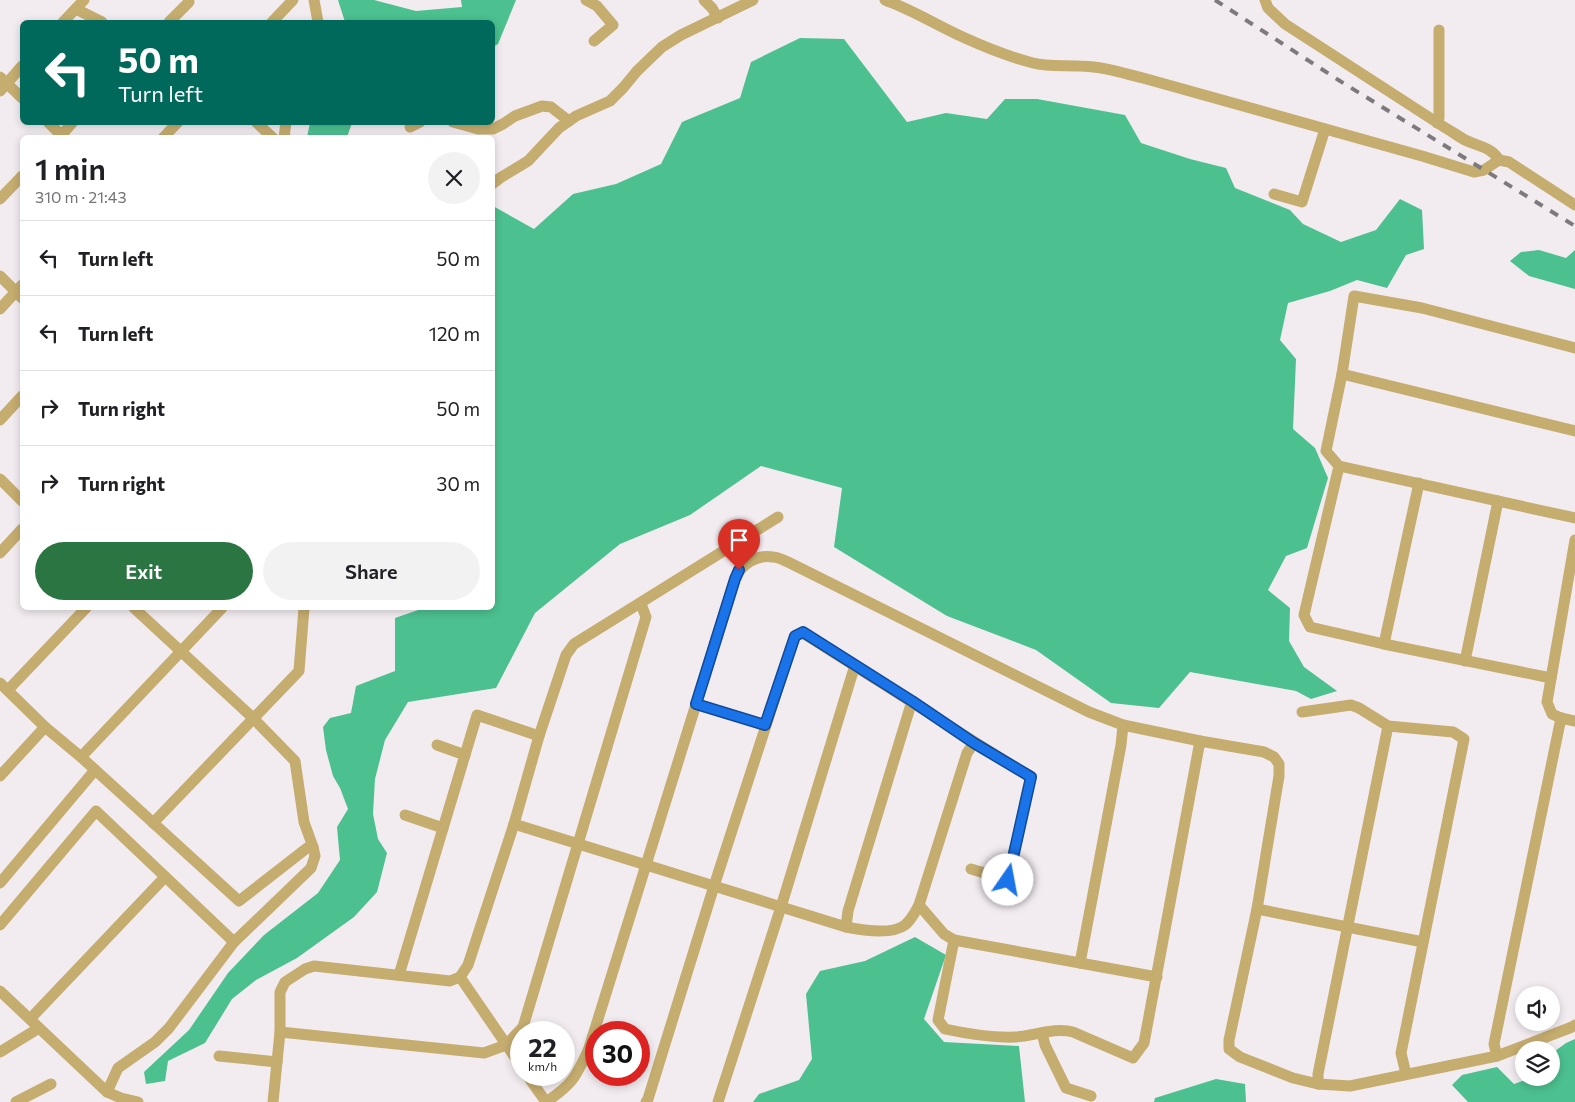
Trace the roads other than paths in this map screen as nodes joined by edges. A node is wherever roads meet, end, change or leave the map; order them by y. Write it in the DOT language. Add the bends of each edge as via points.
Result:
graph roads {
  1 [pos="293,0"];
  2 [pos="314,0"];
  3 [pos="586,0"];
  4 [pos="704,0"];
  5 [pos="753,0"];
  6 [pos="885,0"];
  7 [pos="1265,0"];
  8 [pos="189,2"];
  9 [pos="901,3"];
  10 [pos="80,4"];
  11 [pos="718,18"];
  12 [pos="65,20"];
  13 [pos="100,20"];
  14 [pos="171,20"];
  15 [pos="274,20"];
  16 [pos="318,20"];
  17 [pos="1439,30"];
  18 [pos="594,41"];
  19 [pos="20,68"];
  20 [pos="2,84"];
  21 [pos="20,97"];
  22 [pos="569,121"];
  23 [pos="1437,123"];
  24 [pos="51,125"];
  25 [pos="71,125"];
  26 [pos="175,125"];
  27 [pos="259,125"];
  28 [pos="464,125"];
  29 [pos="1325,129"];
  30 [pos="59,135"];
  31 [pos="63,135"];
  32 [pos="166,135"];
  33 [pos="270,135"];
  34 [pos="1499,160"];
  35 [pos="20,178"];
  36 [pos="495,178"];
  37 [pos="1274,194"];
  38 [pos="0,199"];
  39 [pos="1575,205"];
  40 [pos="0,276"];
  41 [pos="20,291"];
  42 [pos="20,293"];
  43 [pos="0,309"];
  44 [pos="1575,348"];
  45 [pos="1342,374"];
  46 [pos="20,398"];
  47 [pos="0,420"];
  48 [pos="1575,431"];
  49 [pos="1340,466"];
  50 [pos="0,479"];
  51 [pos="1419,483"];
  52 [pos="20,498"];
  53 [pos="1498,501"];
  54 [pos="778,517"];
  55 [pos="1575,518"];
  56 [pos="20,531"];
  57 [pos="1575,540"];
  58 [pos="736,544"];
  59 [pos="0,553"];
  60 [pos="748,562"];
  61 [pos="641,604"];
  62 [pos="84,610"];
  63 [pos="136,610"];
  64 [pos="220,610"];
  65 [pos="304,610"];
  66 [pos="1384,644"];
  67 [pos="181,650"];
  68 [pos="1465,661"];
  69 [pos="855,665"];
  70 [pos="1551,678"];
  71 [pos="4,686"];
  72 [pos="912,701"];
  73 [pos="696,704"];
  74 [pos="1302,712"];
  75 [pos="253,718"];
  76 [pos="1561,718"];
  77 [pos="1575,722"];
  78 [pos="765,725"];
  79 [pos="1123,725"];
  80 [pos="1388,726"];
  81 [pos="46,727"];
  82 [pos="539,736"];
  83 [pos="1200,742"];
  84 [pos="974,743"];
  85 [pos="437,746"];
  86 [pos="465,755"];
  87 [pos="81,757"];
  88 [pos="95,770"];
  89 [pos="0,776"];
  90 [pos="405,815"];
  91 [pos="152,823"];
  92 [pos="514,824"];
  93 [pos="443,828"];
  94 [pos="578,844"];
  95 [pos="313,847"];
  96 [pos="647,864"];
  97 [pos="971,869"];
  98 [pos="165,876"];
  99 [pos="0,883"];
  100 [pos="714,886"];
  101 [pos="919,905"];
  102 [pos="781,907"];
  103 [pos="1257,909"];
  104 [pos="0,925"];
  105 [pos="846,927"];
  106 [pos="1348,927"];
  107 [pos="954,940"];
  108 [pos="234,942"];
  109 [pos="1424,942"];
  110 [pos="1080,963"];
  111 [pos="399,976"];
  112 [pos="460,977"];
  113 [pos="1157,977"];
  114 [pos="0,991"];
  115 [pos="30,1019"];
  116 [pos="1575,1025"];
  117 [pos="39,1028"];
  118 [pos="280,1032"];
  119 [pos="1042,1033"];
  120 [pos="506,1044"];
  121 [pos="510,1050"];
  122 [pos="0,1052"];
  123 [pos="219,1056"];
  124 [pos="1497,1056"];
  125 [pos="277,1062"];
  126 [pos="1406,1074"];
  127 [pos="51,1084"];
  128 [pos="1318,1084"];
  129 [pos="535,1086"];
  130 [pos="107,1092"];
  131 [pos="1091,1096"];
  132 [pos="16,1102"];
  133 [pos="138,1102"];
  134 [pos="273,1102"];
  135 [pos="546,1102"];
  136 [pos="646,1102"];
  137 [pos="718,1102"];
  1 -- 15 [label="street"];
  2 -- 16 [label="street"];
  3 -- 18 [label="street" via="597,6 613,25"];
  4 -- 11 [label="street"];
  5 -- 11 [label="street"];
  6 -- 9 [label="street"];
  7 -- 23 [label="street" via="1268,8 1285,24"];
  8 -- 14 [label="street"];
  9 -- 29 [label="street" via="964,38 1035,63 1096,67"];
  10 -- 12 [label="street"];
  10 -- 13 [label="street"];
  11 -- 22 [label="street" via="662,47 610,101"];
  17 -- 23 [label="street"];
  19 -- 20 [label="street"];
  20 -- 21 [label="street"];
  22 -- 28 [label="street" via="551,107 542,106 493,129"];
  22 -- 36 [label="street" via="528,161"];
  23 -- 34 [label="street" via="1466,141 1488,149"];
  24 -- 30 [label="street"];
  25 -- 31 [label="street"];
  26 -- 32 [label="street"];
  27 -- 33 [label="street"];
  29 -- 34 [label="street" via="1474,172 1484,170"];
  29 -- 37 [label="street" via="1302,202"];
  34 -- 39 [label="street" via="1509,162"];
  35 -- 38 [label="street"];
  40 -- 41 [label="street"];
  42 -- 43 [label="street"];
  44 -- 45 [label="street" via="1422,308 1354,296"];
  45 -- 48 [label="street"];
  45 -- 49 [label="street" via="1326,451"];
  46 -- 47 [label="street"];
  49 -- 51 [label="street"];
  49 -- 66 [label="street" via="1304,615 1310,626"];
  50 -- 52 [label="street"];
  51 -- 53 [label="street"];
  51 -- 66 [label="street"];
  53 -- 55 [label="street"];
  53 -- 68 [label="street"];
  54 -- 58 [label="street"];
  56 -- 59 [label="street"];
  57 -- 70 [label="street"];
  58 -- 60 [label="street"];
  58 -- 61 [label="street"];
  60 -- 73 [label="street" via="735,579"];
  60 -- 79 [label="street" via="773,557 788,562 1089,712"];
  61 -- 82 [label="street" via="574,644 566,655"];
  61 -- 94 [label="street" via="646,617"];
  62 -- 71 [label="street"];
  63 -- 67 [label="street"];
  64 -- 67 [label="street"];
  65 -- 75 [label="street" via="299,671"];
  66 -- 68 [label="street"];
  67 -- 75 [label="street"];
  67 -- 87 [label="street"];
  68 -- 70 [label="street"];
  69 -- 72 [label="street"];
  69 -- 78 [label="street" via="803,632 795,636"];
  69 -- 102 [label="street"];
  70 -- 76 [label="street" via="1547,702 1552,714"];
  71 -- 81 [label="street"];
  72 -- 84 [label="street"];
  72 -- 105 [label="street" via="848,911"];
  73 -- 78 [label="street"];
  73 -- 96 [label="street"];
  74 -- 80 [label="street" via="1351,705"];
  75 -- 91 [label="street"];
  75 -- 95 [label="street" via="295,761 304,822"];
  76 -- 77 [label="street"];
  76 -- 124 [label="street" via="1494,1044"];
  78 -- 100 [label="street"];
  79 -- 83 [label="street"];
  79 -- 110 [label="street"];
  80 -- 106 [label="street"];
  80 -- 109 [label="street" via="1453,732 1464,739"];
  81 -- 87 [label="street"];
  81 -- 89 [label="street"];
  82 -- 86 [label="street" via="477,715"];
  82 -- 92 [label="street"];
  83 -- 103 [label="street" via="1264,752 1279,764"];
  83 -- 113 [label="street"];
  84 -- 97 [label="street" via="1031,777 1008,880"];
  84 -- 101 [label="street" via="967,753"];
  85 -- 86 [label="street"];
  86 -- 93 [label="street"];
  87 -- 88 [label="street"];
  88 -- 91 [label="street"];
  88 -- 99 [label="street"];
  90 -- 93 [label="street"];
  91 -- 95 [label="street" via="239,901 307,848"];
  92 -- 94 [label="street"];
  92 -- 112 [label="street" via="468,965"];
  93 -- 111 [label="street"];
  94 -- 96 [label="street"];
  94 -- 120 [label="street" via="523,1027"];
  95 -- 108 [label="street" via="315,856 310,868"];
  96 -- 100 [label="street"];
  96 -- 135 [label="street" via="590,1048 577,1075 565,1090"];
  98 -- 104 [label="street" via="96,811"];
  98 -- 108 [label="street"];
  98 -- 115 [label="street"];
  100 -- 102 [label="street"];
  100 -- 136 [label="street"];
  101 -- 105 [label="street" via="912,918 898,929"];
  101 -- 107 [label="street" via="944,934"];
  102 -- 105 [label="street"];
  102 -- 137 [label="street"];
  103 -- 106 [label="street"];
  103 -- 128 [label="street" via="1229,1049 1240,1057 1293,1078"];
  106 -- 109 [label="street"];
  106 -- 128 [label="street"];
  107 -- 110 [label="street"];
  107 -- 119 [label="street" via="938,1020 945,1029 982,1036 1016,1037"];
  108 -- 130 [label="street" via="169,1028 118,1068"];
  109 -- 126 [label="street" via="1401,1053"];
  110 -- 113 [label="street"];
  111 -- 112 [label="street" via="450,981"];
  111 -- 118 [label="street" via="314,966 305,969 285,982 280,992"];
  112 -- 120 [label="street"];
  113 -- 119 [label="street" via="1144,1043 1133,1058 1073,1032"];
  114 -- 115 [label="street"];
  115 -- 117 [label="street"];
  116 -- 124 [label="street"];
  117 -- 122 [label="street"];
  117 -- 130 [label="street"];
  118 -- 120 [label="street" via="484,1053"];
  118 -- 125 [label="street"];
  119 -- 131 [label="street" via="1066,1088"];
  120 -- 121 [label="street"];
  123 -- 125 [label="street"];
  124 -- 126 [label="street"];
  125 -- 134 [label="street"];
  126 -- 128 [label="street" via="1350,1086"];
  127 -- 132 [label="street"];
  129 -- 135 [label="street"];
  130 -- 133 [label="street"];
}
